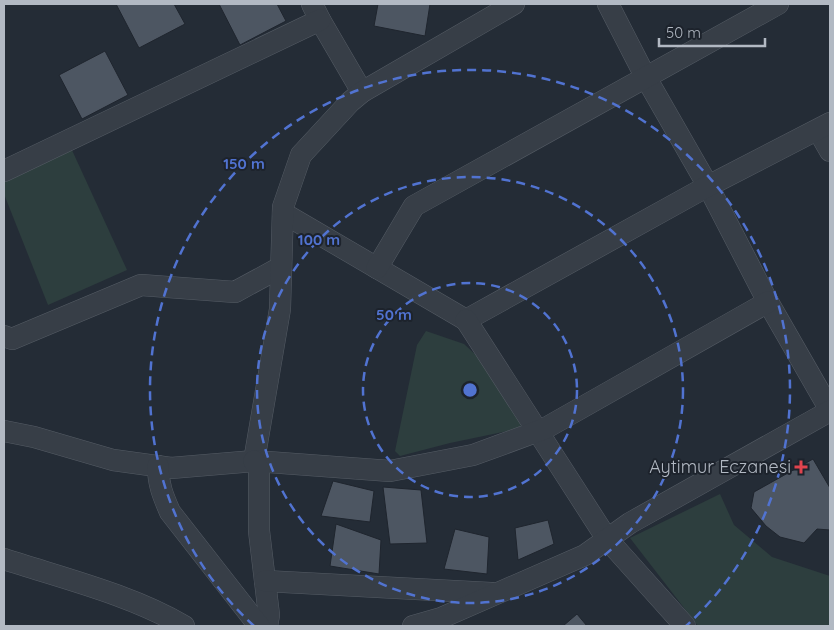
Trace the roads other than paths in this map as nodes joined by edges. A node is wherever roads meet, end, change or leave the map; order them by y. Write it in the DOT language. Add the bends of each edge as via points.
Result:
graph roads {
  1 [pos="514,4"];
  2 [pos="608,4"];
  3 [pos="778,4"];
  4 [pos="316,12"];
  5 [pos="645,76"];
  6 [pos="362,92"];
  7 [pos="824,126"];
  8 [pos="830,151"];
  9 [pos="4,170"];
  10 [pos="708,186"];
  11 [pos="283,213"];
  12 [pos="281,267"];
  13 [pos="377,268"];
  14 [pos="768,302"];
  15 [pos="466,320"];
  16 [pos="4,336"];
  17 [pos="830,410"];
  18 [pos="4,431"];
  19 [pos="538,431"];
  20 [pos="254,461"];
  21 [pos="158,466"];
  22 [pos="607,539"];
  23 [pos="4,559"];
  24 [pos="265,581"];
  25 [pos="496,593"];
  26 [pos="184,626"];
  27 [pos="259,626"];
  28 [pos="267,626"];
  29 [pos="413,626"];
  30 [pos="685,626"];
  1 -- 6 [label="street"];
  2 -- 5 [label="street"];
  3 -- 5 [label="street"];
  4 -- 6 [label="street"];
  4 -- 9 [label="street"];
  5 -- 10 [label="street"];
  5 -- 13 [label="street" via="414,206"];
  6 -- 11 [label="street" via="301,155"];
  7 -- 8 [label="street"];
  7 -- 10 [label="street"];
  10 -- 14 [label="street"];
  10 -- 15 [label="street"];
  11 -- 12 [label="street"];
  11 -- 13 [label="street"];
  12 -- 16 [label="street" via="235,292 141,285 12,339"];
  12 -- 20 [label="street" via="280,309"];
  13 -- 15 [label="street"];
  14 -- 17 [label="street"];
  14 -- 19 [label="street"];
  15 -- 19 [label="street"];
  17 -- 22 [label="street"];
  18 -- 21 [label="street" via="113,460"];
  19 -- 20 [label="street" via="473,455 390,471"];
  19 -- 22 [label="street"];
  20 -- 21 [label="street" via="171,468"];
  20 -- 24 [label="street" via="259,470"];
  21 -- 27 [label="street" via="160,491 170,512"];
  22 -- 25 [label="street" via="585,555"];
  22 -- 30 [label="street"];
  23 -- 26 [label="street" via="126,599"];
  24 -- 25 [label="street"];
  24 -- 28 [label="street"];
  25 -- 29 [label="street" via="441,618"];
}
